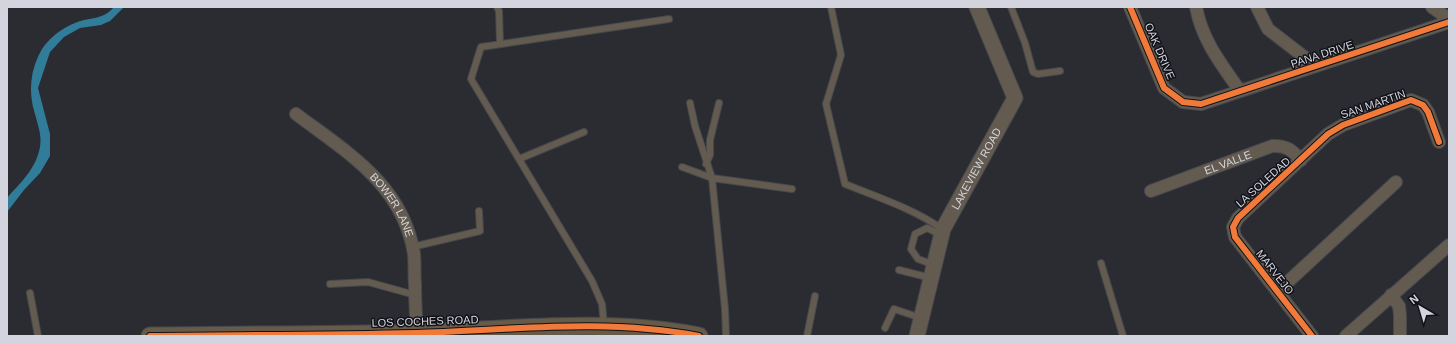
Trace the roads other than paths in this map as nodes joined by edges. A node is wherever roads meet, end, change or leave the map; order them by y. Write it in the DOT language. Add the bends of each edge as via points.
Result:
graph roads {
  1 [pos="497,7"];
  2 [pos="831,7"];
  3 [pos="977,7"];
  4 [pos="1011,7"];
  5 [pos="1130,7"];
  6 [pos="1196,7"];
  7 [pos="1257,7"];
  8 [pos="1432,7"];
  9 [pos="669,19"];
  10 [pos="1449,21"];
  11 [pos="500,43"];
  12 [pos="1316,66"];
  13 [pos="1060,71"];
  14 [pos="1240,91"];
  15 [pos="690,103"];
  16 [pos="719,103"];
  17 [pos="1201,104"];
  18 [pos="296,114"];
  19 [pos="584,132"];
  20 [pos="1439,142"];
  21 [pos="519,159"];
  22 [pos="1302,160"];
  23 [pos="706,164"];
  24 [pos="682,167"];
  25 [pos="712,178"];
  26 [pos="1396,182"];
  27 [pos="792,189"];
  28 [pos="1151,191"];
  29 [pos="479,211"];
  30 [pos="1238,218"];
  31 [pos="943,232"];
  32 [pos="1449,245"];
  33 [pos="412,247"];
  34 [pos="1101,263"];
  35 [pos="899,270"];
  36 [pos="933,272"];
  37 [pos="330,284"];
  38 [pos="1278,291"];
  39 [pos="30,293"];
  40 [pos="415,295"];
  41 [pos="815,296"];
  42 [pos="1391,296"];
  43 [pos="921,318"];
  44 [pos="604,326"];
  45 [pos="885,328"];
  46 [pos="417,334"];
  47 [pos="38,336"];
  48 [pos="150,336"];
  49 [pos="699,336"];
  50 [pos="726,336"];
  51 [pos="807,336"];
  52 [pos="917,336"];
  53 [pos="1123,336"];
  54 [pos="1312,336"];
  55 [pos="1346,336"];
  56 [pos="1400,336"];
  1 -- 11 [label="lane"];
  2 -- 31 [label="lane" via="841,55 826,104 845,184 931,221"];
  3 -- 31 [label="street, LAKEVIEW ROAD" via="1015,98"];
  4 -- 13 [label="lane" via="1033,72 1038,74"];
  5 -- 17 [label="street, OAK DRIVE" via="1164,88 1183,102"];
  6 -- 14 [label="street" via="1212,51"];
  7 -- 12 [label="street" via="1268,29"];
  8 -- 10 [label="street"];
  9 -- 11 [label="lane"];
  10 -- 12 [label="street, PANA DRIVE"];
  11 -- 21 [label="lane" via="481,46 471,79"];
  12 -- 14 [label="street, PANA DRIVE"];
  14 -- 17 [label="street, PANA DRIVE"];
  15 -- 23 [label="lane"];
  16 -- 23 [label="lane"];
  18 -- 33 [label="street, BOWER LANE" via="368,169 382,184 398,206 409,232"];
  19 -- 21 [label="lane"];
  20 -- 22 [label="street, SAN MARTIN" via="1428,112 1423,105 1411,100 1343,125 1328,134"];
  21 -- 44 [label="lane" via="592,281 602,304"];
  22 -- 28 [label="street, EL VALLE" via="1292,150 1280,145 1272,146"];
  22 -- 30 [label="street, LA SOLEDAD"];
  23 -- 25 [label="lane"];
  24 -- 25 [label="lane"];
  25 -- 27 [label="lane"];
  25 -- 50 [label="lane"];
  26 -- 38 [label="street"];
  29 -- 33 [label="lane" via="480,231"];
  30 -- 38 [label="street, MARVEJO" via="1233,227 1234,236"];
  31 -- 36 [label="street, LAKEVIEW ROAD"];
  31 -- 36 [label="lane" via="927,228 915,234 911,249"];
  32 -- 42 [label="street"];
  33 -- 40 [label="street, BOWER LANE"];
  34 -- 53 [label="lane"];
  35 -- 36 [label="lane"];
  36 -- 43 [label="street, LAKEVIEW ROAD"];
  37 -- 40 [label="lane" via="368,282"];
  38 -- 54 [label="street, MARVEJO"];
  39 -- 47 [label="lane"];
  40 -- 46 [label="street, BOWER LANE"];
  41 -- 51 [label="lane"];
  42 -- 55 [label="street"];
  42 -- 56 [label="street" via="1398,306"];
  43 -- 45 [label="lane" via="894,309"];
  43 -- 52 [label="street, LAKEVIEW ROAD"];
  44 -- 46 [label="main road, LOS COCHES ROAD"];
  44 -- 49 [label="main road, LOS COCHES ROAD" via="651,328"];
  46 -- 48 [label="main road, LOS COCHES ROAD"];
}
